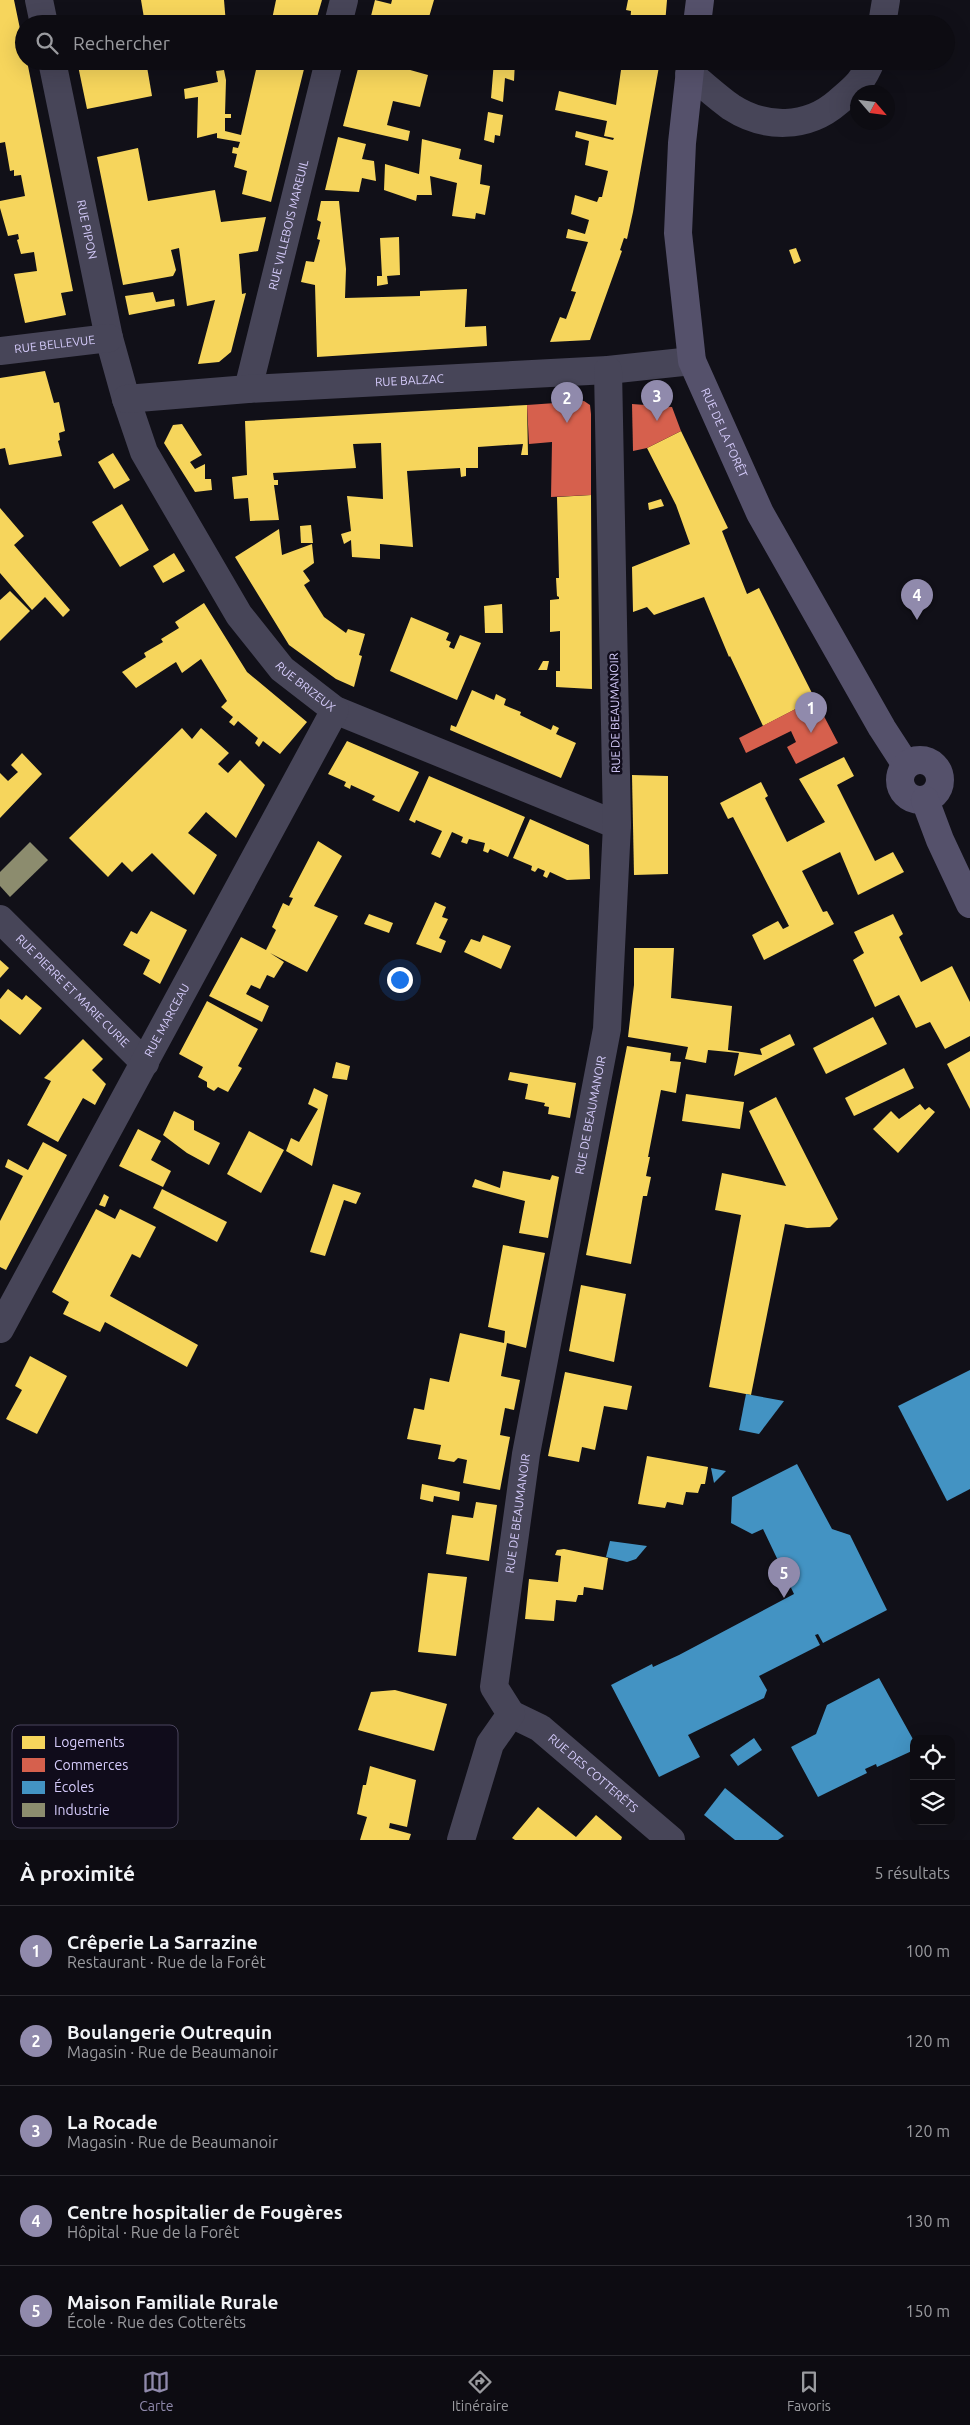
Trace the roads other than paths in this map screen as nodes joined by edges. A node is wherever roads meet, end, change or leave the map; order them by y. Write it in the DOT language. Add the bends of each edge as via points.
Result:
graph roads {
  1 [pos="39,0"];
  2 [pos="344,0"];
  3 [pos="700,0"];
  4 [pos="886,0"];
  5 [pos="42,15"];
  6 [pos="340,15"];
  7 [pos="698,15"];
  8 [pos="884,15"];
  9 [pos="54,70"];
  10 [pos="327,70"];
  11 [pos="690,70"];
  12 [pos="693,70"];
  13 [pos="868,70"];
  14 [pos="109,338"];
  15 [pos="0,351"];
  16 [pos="692,361"];
  17 [pos="608,370"];
  18 [pos="248,388"];
  19 [pos="126,399"];
  20 [pos="335,710"];
  21 [pos="617,825"];
  22 [pos="970,904"];
  23 [pos="0,919"];
  24 [pos="146,1063"];
  25 [pos="0,1329"];
  26 [pos="511,1714"];
  27 [pos="659,1836"];
  28 [pos="461,1840"];
  1 -- 5 [label="street"];
  2 -- 6 [label="street"];
  3 -- 7 [label="main road"];
  4 -- 8 [label="street"];
  9 -- 14 [label="street, RUE PIPON"];
  10 -- 18 [label="street, RUE VILLEBOIS MAREUIL"];
  11 -- 16 [label="main road, RUE DE LA FORÊT" via="678,234"];
  12 -- 13 [label="street" via="732,107 768,123 798,123 826,113 864,80"];
  14 -- 15 [label="street, RUE BELLEVUE"];
  14 -- 19 [label="street, RUE PIPON"];
  16 -- 17 [label="street, RUE BALZAC"];
  16 -- 22 [label="main road, RUE DE LA FORÊT" via="760,513 906,765 901,773 902,790 916,800 925,800"];
  17 -- 18 [label="street, RUE BALZAC"];
  17 -- 21 [label="street, RUE DE BEAUMANOIR"];
  18 -- 19 [label="street, RUE BALZAC"];
  19 -- 20 [label="street, RUE BRIZEUX" via="144,452 239,615 282,670"];
  20 -- 21 [label="street, RUE BRIZEUX"];
  20 -- 24 [label="street, RUE MARCEAU"];
  21 -- 26 [label="street, RUE DE BEAUMANOIR" via="607,1029 526,1454 494,1687"];
  23 -- 24 [label="street, RUE PIERRE ET MARIE CURIE"];
  24 -- 25 [label="street, RUE MARCEAU"];
  26 -- 27 [label="street, RUE DES COTTERÊTS" via="540,1728"];
  26 -- 28 [label="street" via="490,1744"];
}
